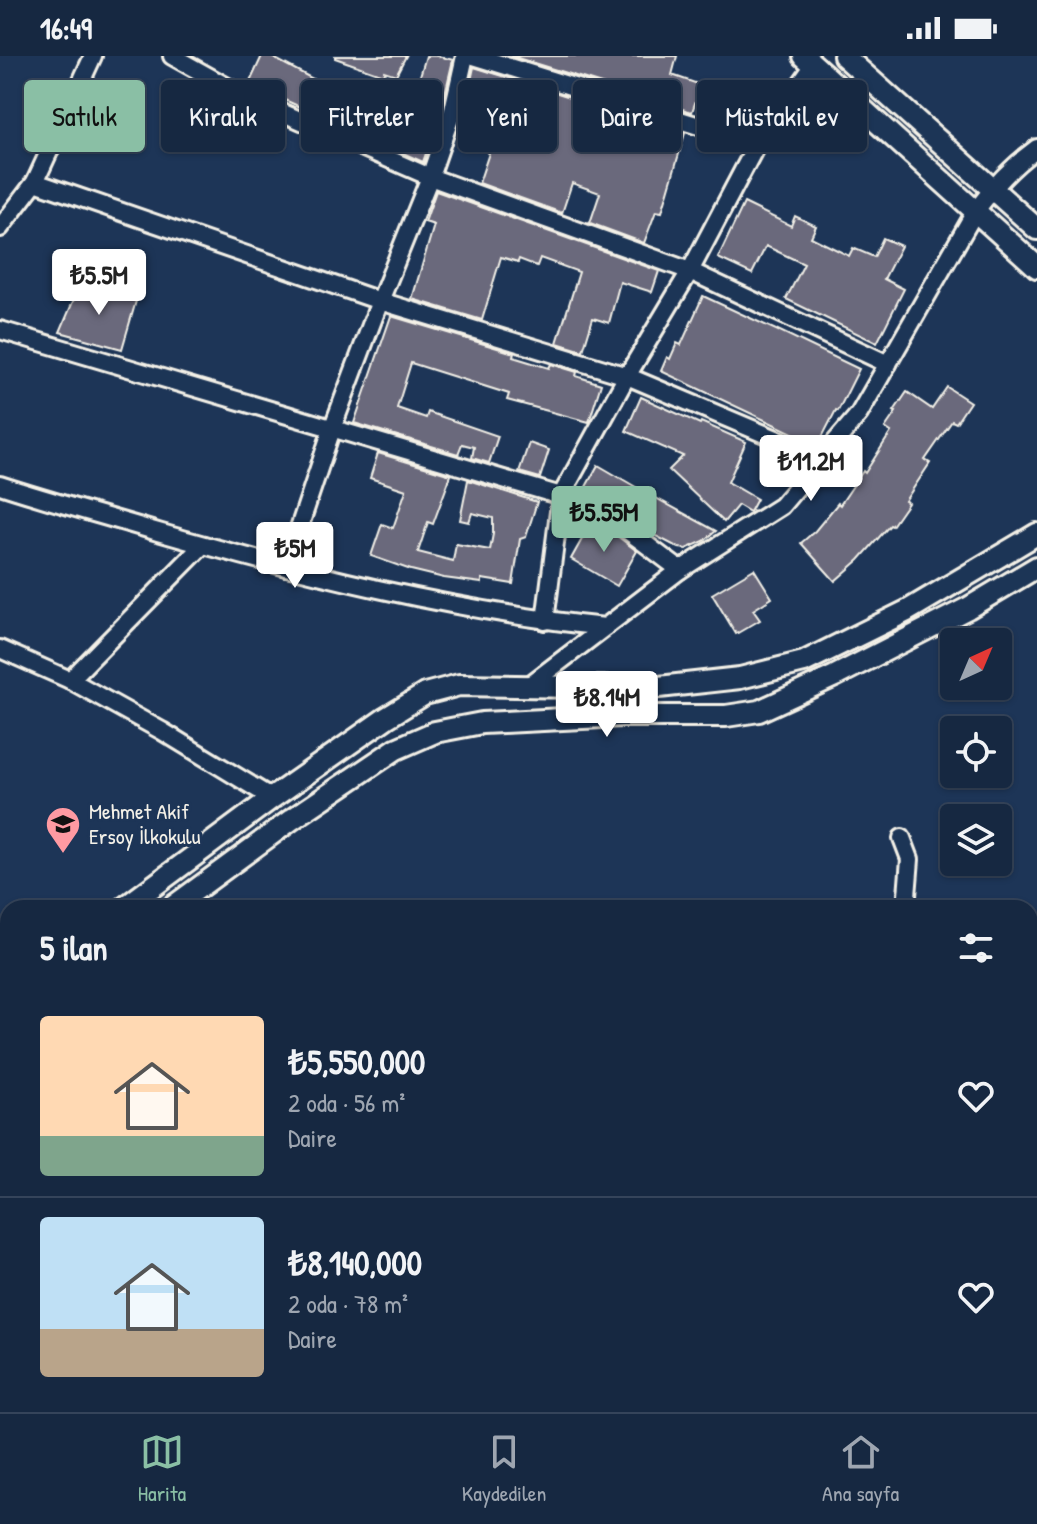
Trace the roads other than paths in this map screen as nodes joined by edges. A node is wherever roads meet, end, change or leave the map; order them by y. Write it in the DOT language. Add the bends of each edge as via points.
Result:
graph roads {
  1 [pos="93,56"];
  2 [pos="172,56"];
  3 [pos="465,56"];
  4 [pos="474,56"];
  5 [pos="844,56"];
  6 [pos="809,61"];
  7 [pos="797,80"];
  8 [pos="697,125"];
  9 [pos="1037,148"];
  10 [pos="753,152"];
  11 [pos="430,177"];
  12 [pos="35,182"];
  13 [pos="992,189"];
  14 [pos="975,212"];
  15 [pos="0,228"];
  16 [pos="1037,229"];
  17 [pos="1037,267"];
  18 [pos="690,271"];
  19 [pos="380,301"];
  20 [pos="0,330"];
  21 [pos="888,364"];
  22 [pos="627,376"];
  23 [pos="332,429"];
  24 [pos="819,464"];
  25 [pos="0,485"];
  26 [pos="561,496"];
  27 [pos="1037,534"];
  28 [pos="203,545"];
  29 [pos="286,567"];
  30 [pos="1037,567"];
  31 [pos="680,570"];
  32 [pos="545,621"];
  33 [pos="605,627"];
  34 [pos="0,649"];
  35 [pos="70,680"];
  36 [pos="528,686"];
  37 [pos="272,798"];
  38 [pos="902,838"];
  39 [pos="135,900"];
  40 [pos="182,900"];
  41 [pos="907,900"];
  1 -- 12 [label="street"];
  2 -- 11 [label="street" via="240,94"];
  3 -- 11 [label="street"];
  4 -- 8 [label="street"];
  5 -- 13 [label="street"];
  6 -- 7 [label="street"];
  6 -- 14 [label="street"];
  9 -- 13 [label="street"];
  10 -- 18 [label="street"];
  11 -- 18 [label="street"];
  11 -- 19 [label="street"];
  12 -- 15 [label="street"];
  12 -- 19 [label="street"];
  13 -- 14 [label="street"];
  13 -- 16 [label="street"];
  14 -- 17 [label="street"];
  14 -- 21 [label="street"];
  18 -- 21 [label="street"];
  18 -- 22 [label="street"];
  19 -- 22 [label="street"];
  19 -- 23 [label="street"];
  20 -- 23 [label="street"];
  21 -- 24 [label="street" via="859,414"];
  22 -- 24 [label="street" via="781,441"];
  22 -- 26 [label="street"];
  23 -- 26 [label="street"];
  23 -- 29 [label="street"];
  24 -- 31 [label="street" via="781,506"];
  25 -- 28 [label="street"];
  26 -- 31 [label="street" via="619,524"];
  26 -- 32 [label="street"];
  27 -- 36 [label="street" via="907,611 804,662 740,678 650,688"];
  28 -- 29 [label="street"];
  28 -- 35 [label="street"];
  29 -- 32 [label="street"];
  30 -- 40 [label="street" via="968,608 759,711 482,723 435,732 396,749"];
  31 -- 33 [label="street"];
  32 -- 33 [label="street"];
  33 -- 36 [label="street"];
  34 -- 35 [label="street"];
  35 -- 37 [label="street"];
  36 -- 37 [label="street" via="459,685 425,694"];
  37 -- 39 [label="street"];
  38 -- 41 [label="street" via="910,859"];
}
